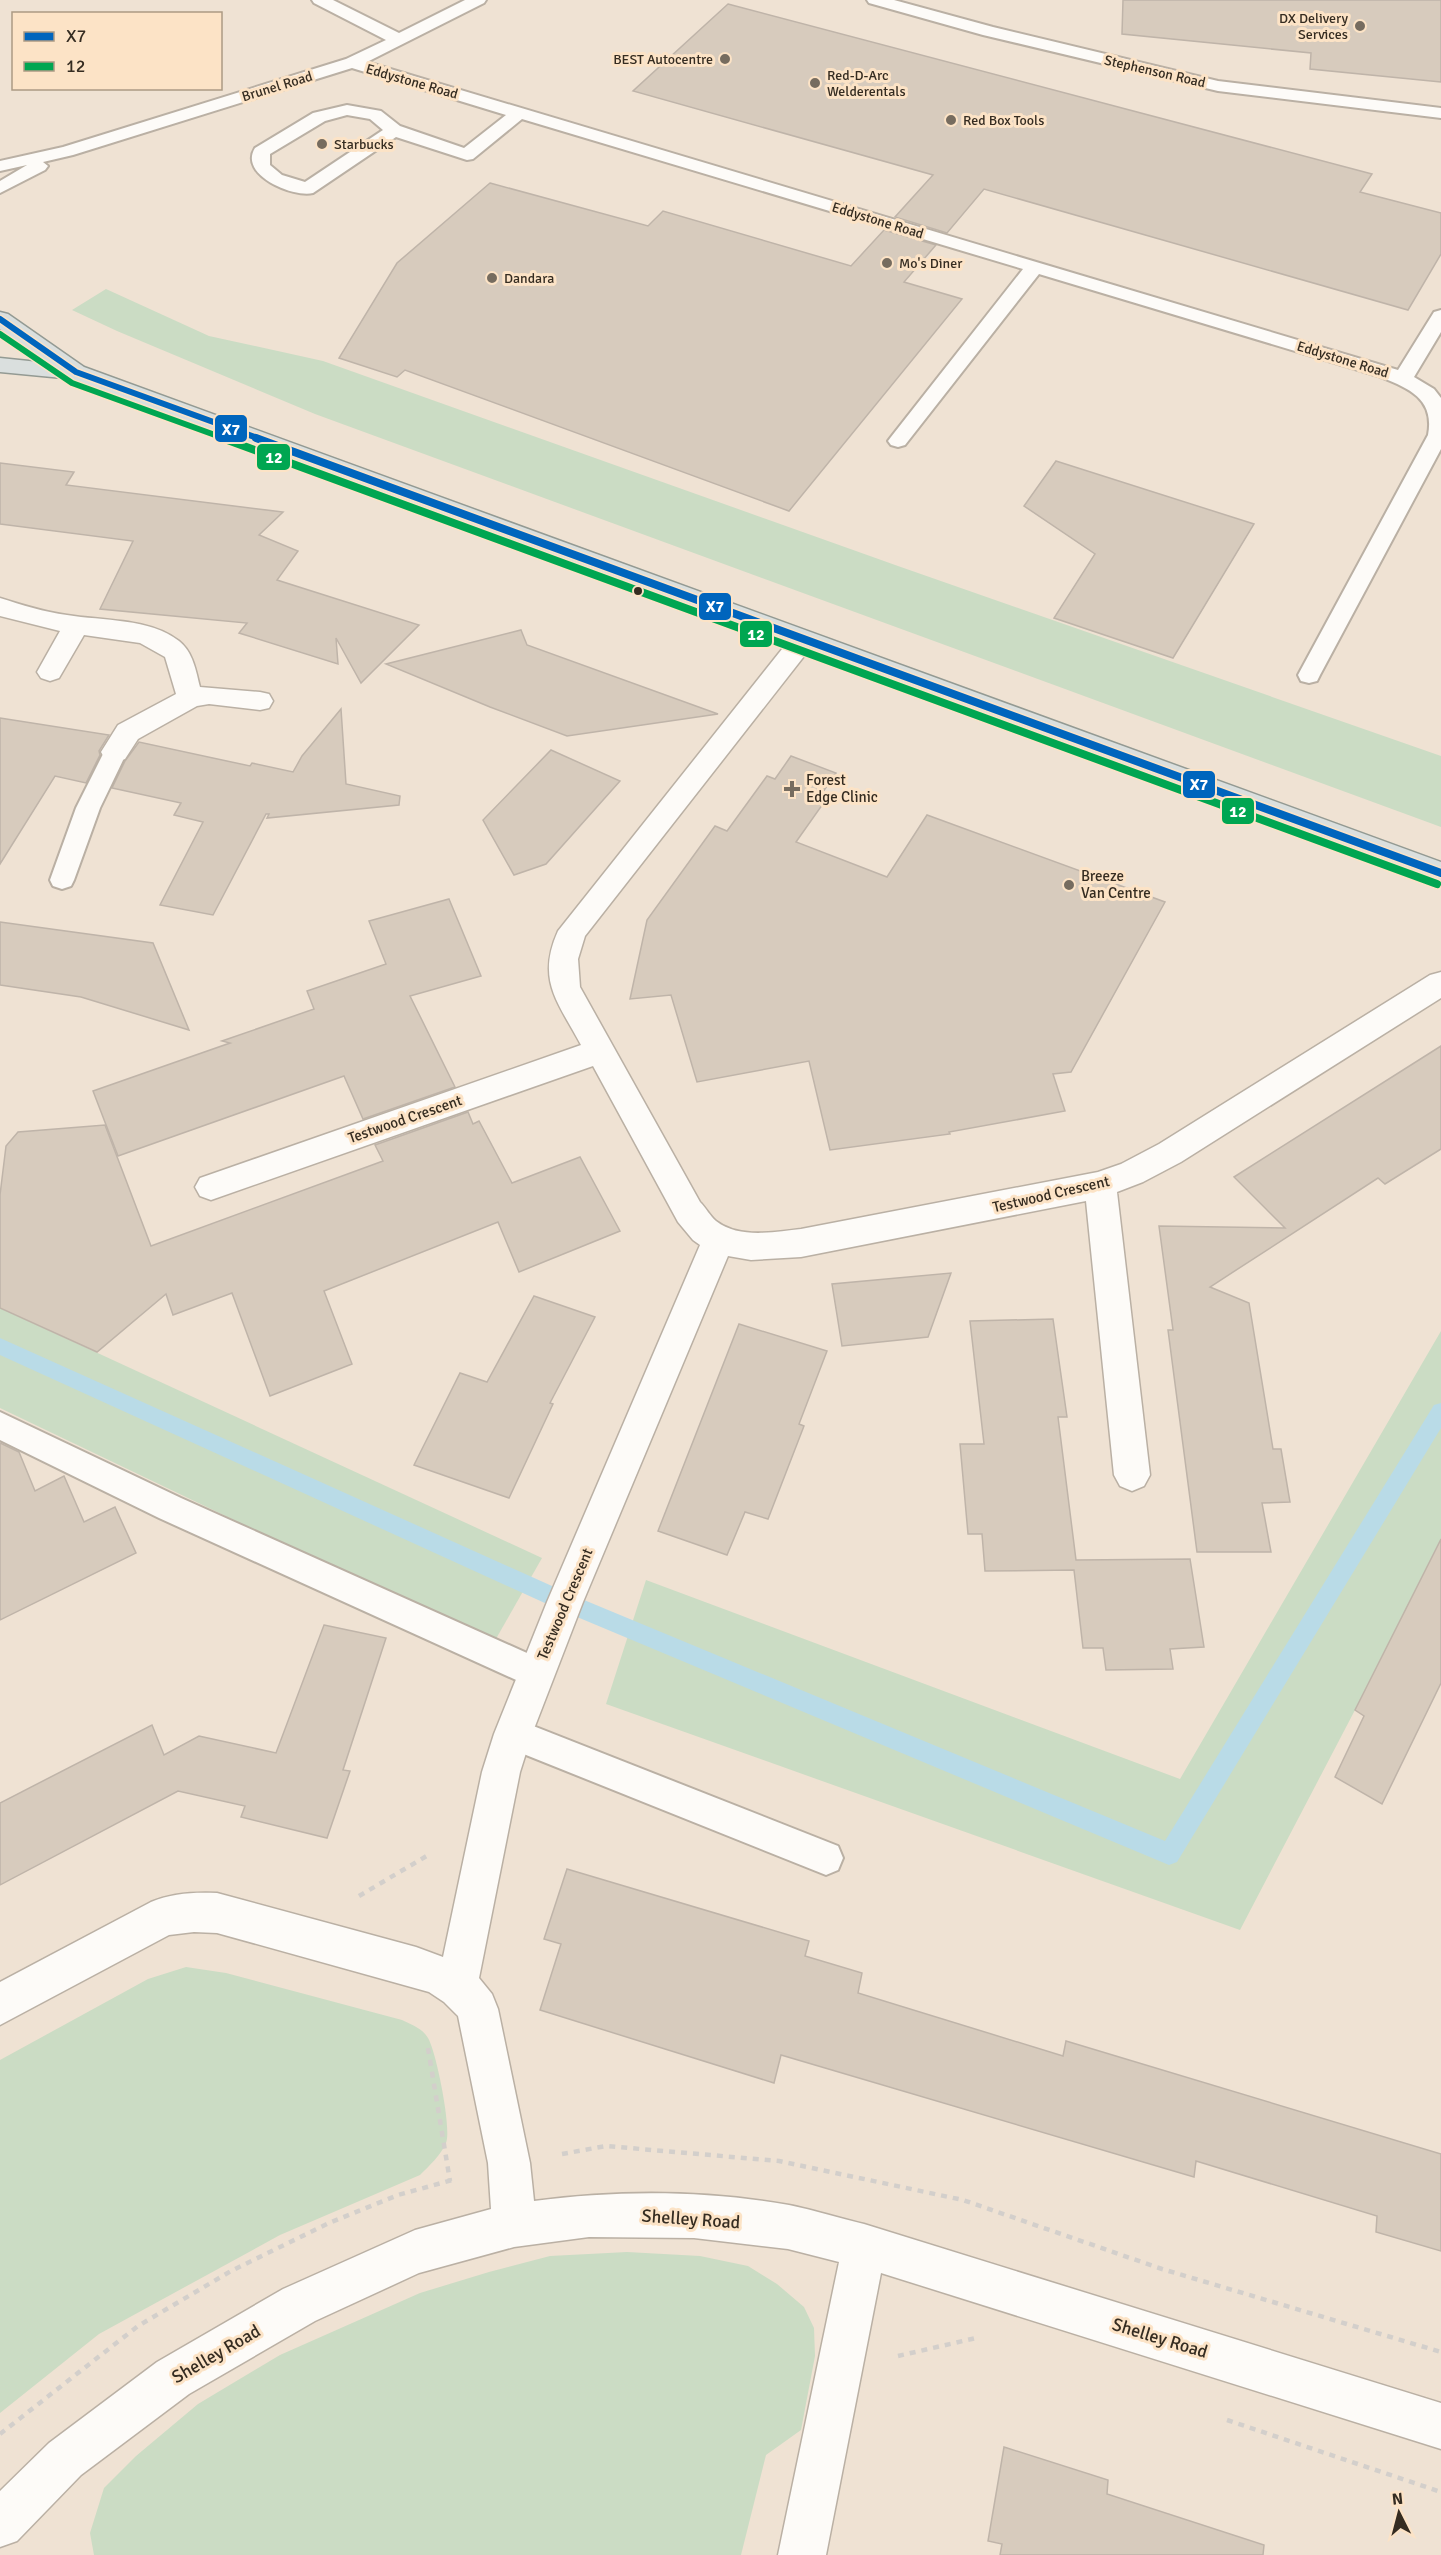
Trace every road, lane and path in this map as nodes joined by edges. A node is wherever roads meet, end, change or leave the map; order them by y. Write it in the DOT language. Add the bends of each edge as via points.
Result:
graph roads {
  1 [pos="320,0"];
  2 [pos="478,0"];
  3 [pos="875,0"];
  4 [pos="399,40"];
  5 [pos="352,63"];
  6 [pos="519,113"];
  7 [pos="1441,113"];
  8 [pos="394,130"];
  9 [pos="67,151"];
  10 [pos="0,166"];
  11 [pos="0,188"];
  12 [pos="1035,267"];
  13 [pos="1441,316"];
  14 [pos="0,319"];
  15 [pos="0,365"];
  16 [pos="76,372"];
  17 [pos="1403,378"];
  18 [pos="898,441"];
  19 [pos="0,607"];
  20 [pos="77,625"];
  21 [pos="803,640"];
  22 [pos="50,672"];
  23 [pos="1309,675"];
  24 [pos="191,697"];
  25 [pos="260,701"];
  26 [pos="115,752"];
  27 [pos="1441,873"];
  28 [pos="62,880"];
  29 [pos="1441,983"];
  30 [pos="599,1051"];
  31 [pos="1100,1185"];
  32 [pos="211,1187"];
  33 [pos="718,1238"];
  34 [pos="0,1425"];
  35 [pos="1132,1475"];
  36 [pos="536,1673"];
  37 [pos="513,1734"];
  38 [pos="431,1854"];
  39 [pos="826,1858"];
  40 [pos="294,1935"];
  41 [pos="457,1985"];
  42 [pos="0,2004"];
  43 [pos="514,2225"];
  44 [pos="864,2246"];
  45 [pos="986,2336"];
  46 [pos="843,2350"];
  47 [pos="1220,2417"];
  48 [pos="1441,2426"];
  49 [pos="1441,2492"];
  50 [pos="0,2524"];
  51 [pos="802,2555"];
  1 -- 4 [label="lane"];
  2 -- 4 [label="lane, Brunel Road"];
  3 -- 7 [label="lane, Stephenson Road" via="1218,86"];
  4 -- 5 [label="lane, Brunel Road"];
  5 -- 6 [label="lane, Eddystone Road"];
  5 -- 9 [label="lane, Brunel Road"];
  6 -- 8 [label="lane" via="467,155"];
  6 -- 12 [label="lane, Eddystone Road"];
  8 -- 8 [label="lane" via="307,189 276,178 261,167 261,152 319,117 347,110 375,115"];
  9 -- 10 [label="lane, Brunel Road"];
  9 -- 11 [label="lane, Brunel Road"];
  12 -- 17 [label="lane, Eddystone Road"];
  12 -- 18 [label="lane"];
  13 -- 17 [label="lane, Eddystone Road"];
  14 -- 16 [label="main road"];
  15 -- 16 [label="main road"];
  16 -- 21 [label="main road"];
  17 -- 23 [label="lane, Eddystone Road" via="1429,394 1440,415 1438,435"];
  19 -- 20 [label="street"];
  20 -- 22 [label="street"];
  20 -- 24 [label="street" via="147,637 171,647"];
  21 -- 27 [label="main road"];
  21 -- 30 [label="street, Testwood Crescent" via="573,931 563,951 565,987"];
  24 -- 25 [label="street" via="209,695"];
  24 -- 26 [label="street" via="128,732"];
  26 -- 28 [label="lane" via="88,808"];
  29 -- 31 [label="street, Testwood Crescent" via="1170,1153"];
  30 -- 32 [label="street, Testwood Crescent"];
  30 -- 33 [label="street, Testwood Crescent" via="689,1212 704,1230"];
  31 -- 33 [label="street, Testwood Crescent" via="801,1243 747,1245"];
  31 -- 35 [label="street"];
  33 -- 36 [label="street, Testwood Crescent"];
  34 -- 36 [label="lane" via="170,1508"];
  36 -- 37 [label="street, Testwood Crescent"];
  37 -- 39 [label="lane"];
  37 -- 41 [label="street, Testwood Crescent" via="501,1772"];
  38 -- 40 [label="path"];
  40 -- 41 [label="street" via="416,1967"];
  40 -- 42 [label="street" via="217,1913 165,1916"];
  41 -- 43 [label="street" via="477,2009 507,2153"];
  43 -- 44 [label="street, Shelley Road" via="589,2215 694,2216 788,2227"];
  43 -- 50 [label="street, Shelley Road" via="415,2252 300,2306 173,2378 65,2459"];
  44 -- 46 [label="street"];
  44 -- 48 [label="street, Shelley Road"];
  45 -- 46 [label="path" via="872,2362"];
  46 -- 51 [label="street"];
  47 -- 49 [label="path"];
}
